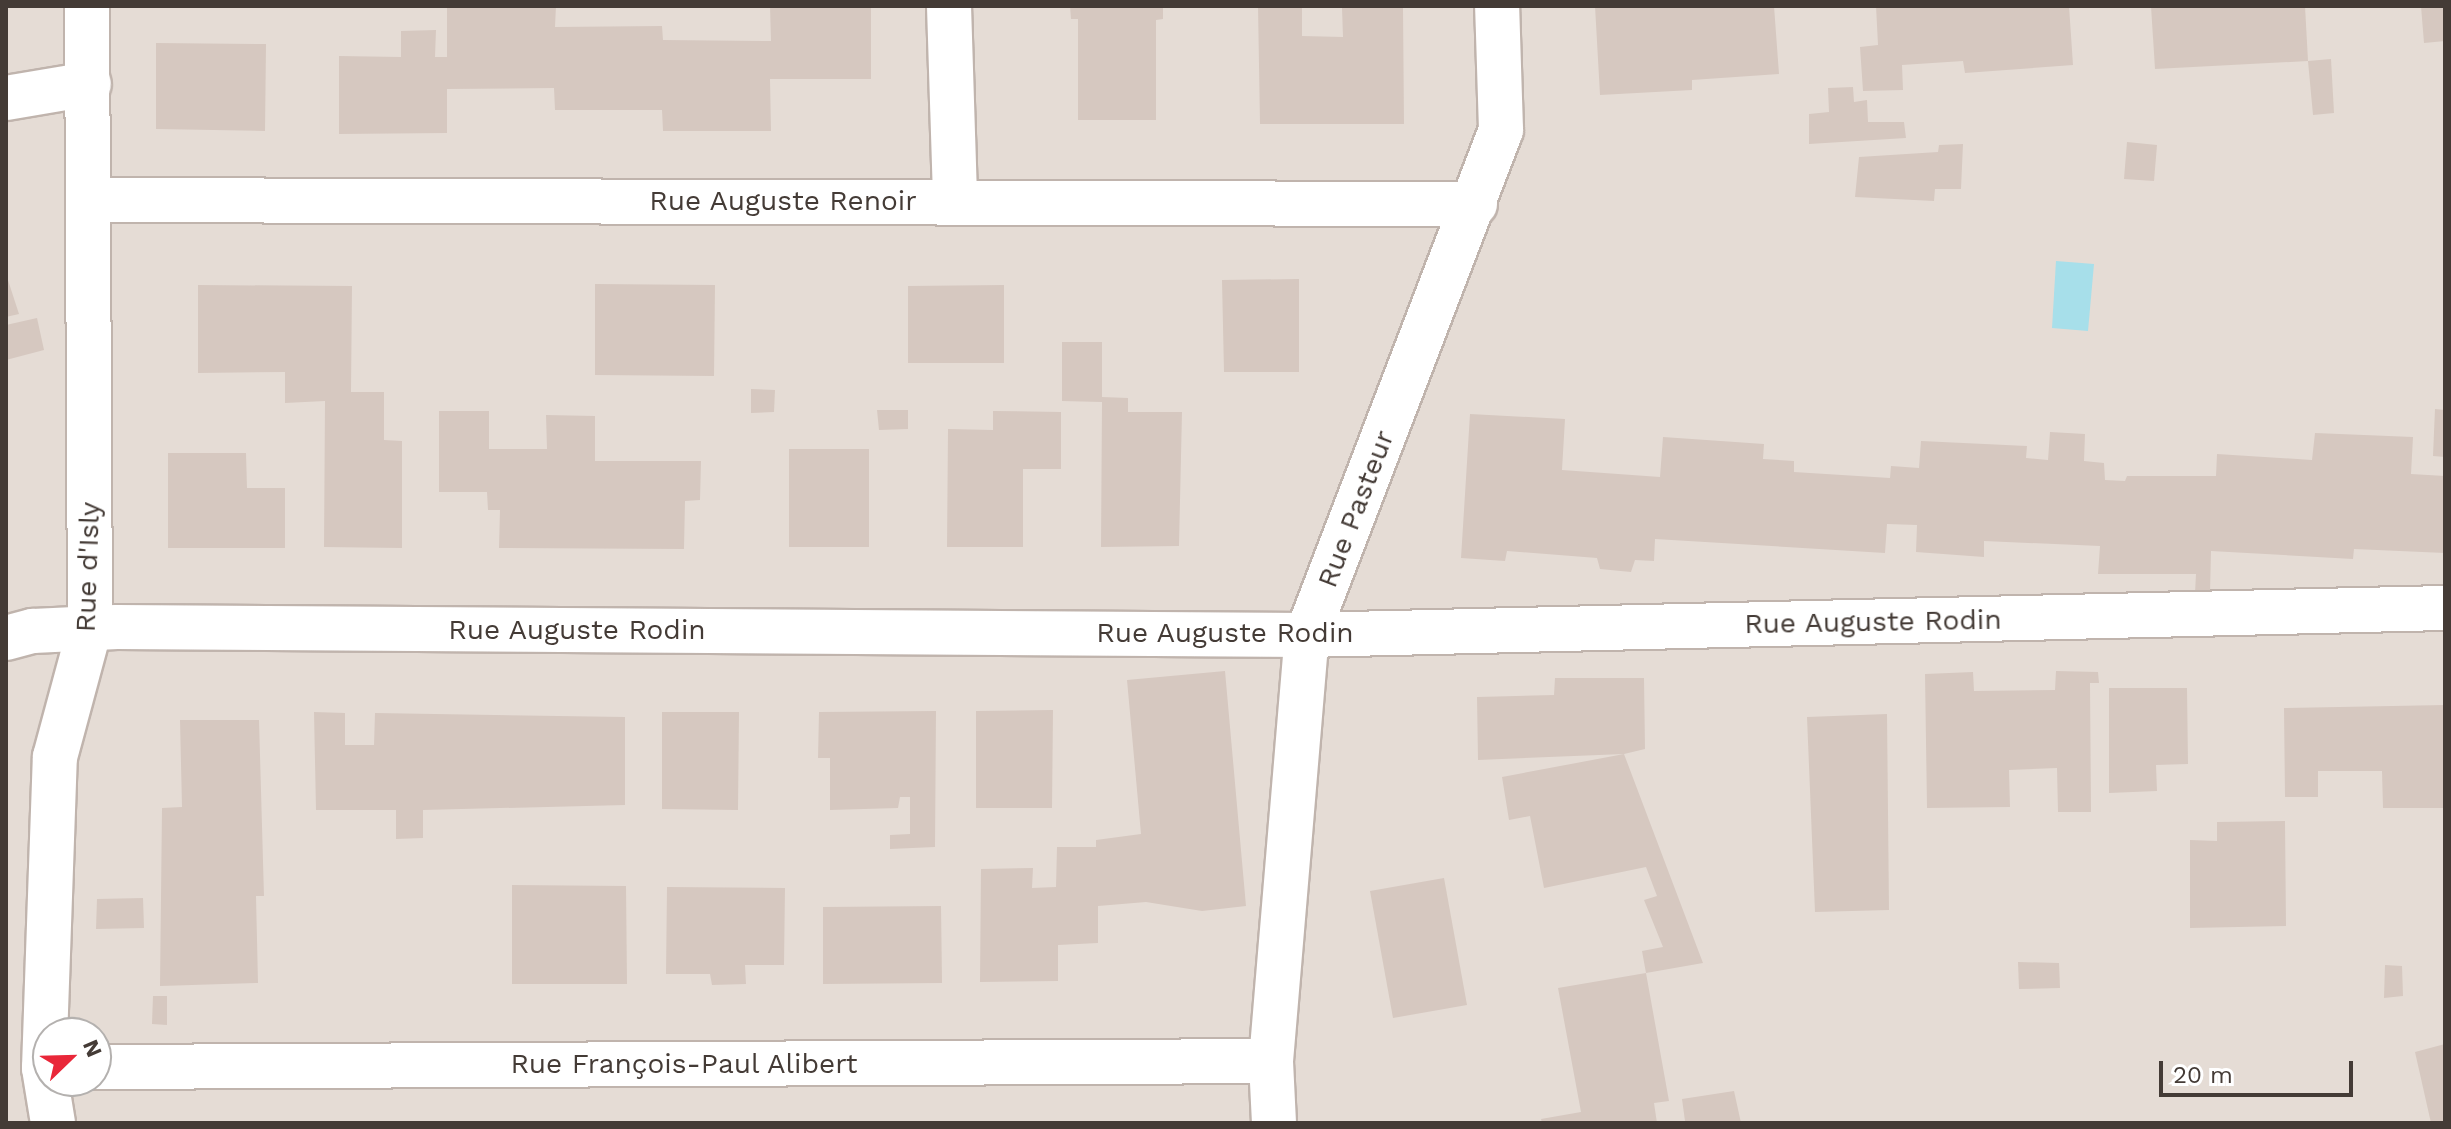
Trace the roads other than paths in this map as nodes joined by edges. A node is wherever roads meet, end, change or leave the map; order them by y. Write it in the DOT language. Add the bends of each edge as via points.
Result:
graph roads {
  1 [pos="87,6"];
  2 [pos="949,6"];
  3 [pos="1497,6"];
  4 [pos="89,84"];
  5 [pos="6,98"];
  6 [pos="91,200"];
  7 [pos="955,202"];
  8 [pos="1475,204"];
  9 [pos="2445,608"];
  10 [pos="90,627"];
  11 [pos="1307,635"];
  12 [pos="6,638"];
  13 [pos="47,1017"];
  14 [pos="1271,1061"];
  15 [pos="112,1067"];
  16 [pos="50,1097"];
  17 [pos="53,1123"];
  18 [pos="1274,1123"];
  1 -- 4 [label="street, Rue d'Isly"];
  2 -- 7 [label="street"];
  3 -- 8 [label="street, Rue Pasteur" via="1501,130"];
  4 -- 5 [label="street"];
  4 -- 6 [label="street, Rue d'Isly"];
  6 -- 7 [label="street, Rue Auguste Renoir"];
  6 -- 10 [label="street, Rue d'Isly"];
  7 -- 8 [label="street, Rue Auguste Renoir"];
  8 -- 11 [label="street, Rue Pasteur"];
  9 -- 11 [label="street, Rue Auguste Rodin"];
  10 -- 11 [label="street, Rue Auguste Rodin"];
  10 -- 12 [label="street, Rue Auguste Rodin"];
  10 -- 13 [label="street, Rue d'Isly" via="55,757"];
  11 -- 14 [label="street, Rue Pasteur"];
  14 -- 15 [label="street, Rue François-Paul Alibert"];
  14 -- 18 [label="street, Rue Pasteur"];
  16 -- 17 [label="street, Rue d'Isly"];
}
